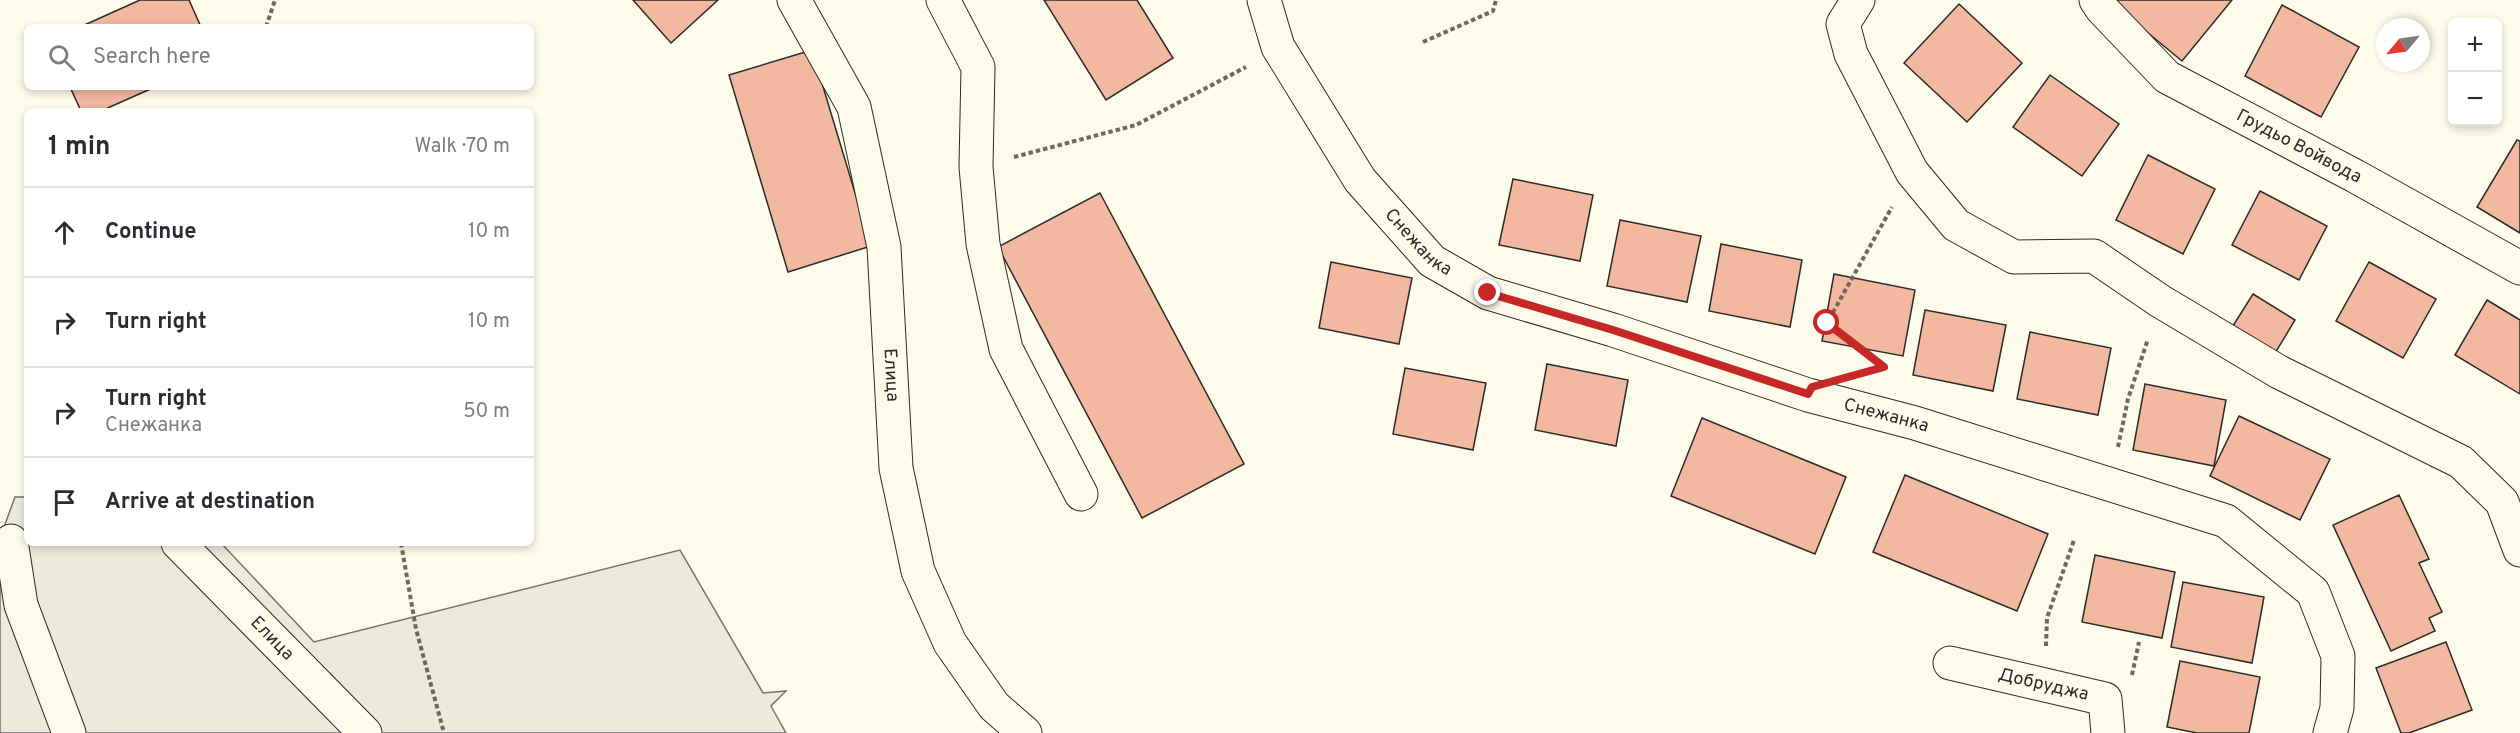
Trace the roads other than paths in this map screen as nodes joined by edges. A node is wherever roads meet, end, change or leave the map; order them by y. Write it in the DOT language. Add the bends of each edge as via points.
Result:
graph roads {
  1 [pos="794,0"];
  2 [pos="943,0"];
  3 [pos="1264,0"];
  4 [pos="1858,0"];
  5 [pos="2096,0"];
  6 [pos="2520,268"];
  7 [pos="1081,494"];
  8 [pos="13,534"];
  9 [pos="181,546"];
  10 [pos="2520,550"];
  11 [pos="1950,663"];
  12 [pos="69,733"];
  13 [pos="365,733"];
  14 [pos="1025,733"];
  15 [pos="2108,733"];
  16 [pos="2330,733"];
  1 -- 14 [label="street, Елица" via="857,119 884,247 896,468 918,571 950,643 994,706"];
  2 -- 7 [label="street" via="978,67 975,167 982,244 1006,349"];
  3 -- 16 [label="street, Снежанка" via="1278,47 1359,180 1432,261 1488,293 2226,521 2313,592 2338,656 2337,708"];
  4 -- 10 [label="street" via="1843,24 1851,54 1912,172 1956,225 2013,256 2094,256 2160,301 2279,372 2461,462 2502,502"];
  5 -- 6 [label="street, Грудьо Войвода" via="2167,77"];
  8 -- 12 [label="street" via="21,605"];
  9 -- 13 [label="street, Елица"];
  11 -- 15 [label="street, Добруджа" via="2105,699"];
}
